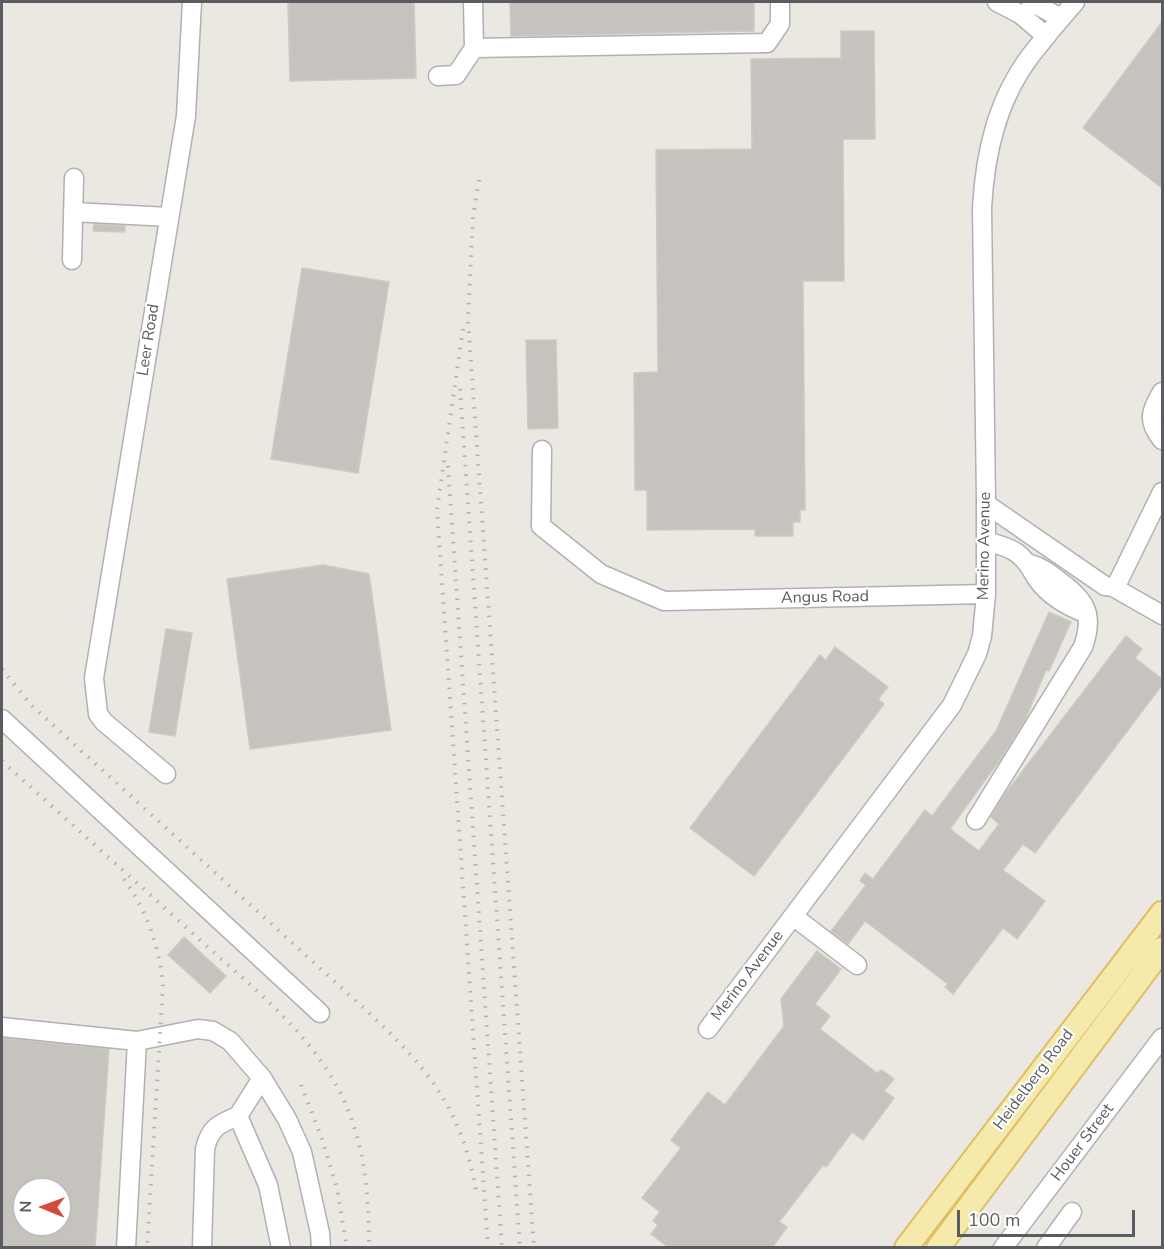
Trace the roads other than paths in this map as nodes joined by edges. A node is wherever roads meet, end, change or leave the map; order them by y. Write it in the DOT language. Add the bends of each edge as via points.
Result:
graph roads {
  1 [pos="192,2"];
  2 [pos="473,2"];
  3 [pos="780,2"];
  4 [pos="997,2"];
  5 [pos="1031,2"];
  6 [pos="1075,2"];
  7 [pos="1061,18"];
  8 [pos="1047,36"];
  9 [pos="474,48"];
  10 [pos="438,76"];
  11 [pos="74,178"];
  12 [pos="73,218"];
  13 [pos="168,223"];
  14 [pos="72,260"];
  15 [pos="1162,392"];
  16 [pos="1162,440"];
  17 [pos="542,450"];
  18 [pos="1162,492"];
  19 [pos="986,504"];
  20 [pos="986,541"];
  21 [pos="1113,587"];
  22 [pos="986,594"];
  23 [pos="1162,615"];
  24 [pos="2,718"];
  25 [pos="166,774"];
  26 [pos="976,820"];
  27 [pos="1162,913"];
  28 [pos="793,916"];
  29 [pos="1162,949"];
  30 [pos="857,965"];
  31 [pos="320,1013"];
  32 [pos="2,1027"];
  33 [pos="708,1029"];
  34 [pos="1162,1038"];
  35 [pos="137,1041"];
  36 [pos="262,1078"];
  37 [pos="238,1116"];
  38 [pos="1072,1212"];
  39 [pos="126,1248"];
  40 [pos="202,1248"];
  41 [pos="281,1248"];
  42 [pos="321,1248"];
  43 [pos="906,1248"];
  44 [pos="938,1248"];
  45 [pos="1003,1248"];
  46 [pos="1046,1248"];
  1 -- 13 [label="street, Leer Road" via="186,116"];
  2 -- 9 [label="street"];
  3 -- 9 [label="street" via="780,24 766,43"];
  4 -- 8 [label="street" via="1020,14"];
  5 -- 7 [label="street"];
  6 -- 7 [label="street, Merino Avenue"];
  7 -- 8 [label="street, Merino Avenue"];
  8 -- 19 [label="street, Merino Avenue" via="1029,57 1002,105 984,176"];
  9 -- 10 [label="street" via="456,75"];
  11 -- 12 [label="street"];
  12 -- 13 [label="street"];
  12 -- 14 [label="street"];
  13 -- 25 [label="street, Leer Road" via="94,678 98,714"];
  15 -- 16 [label="street" via="1151,418"];
  17 -- 22 [label="street, Angus Road" via="541,526 602,574 664,601"];
  18 -- 21 [label="street"];
  19 -- 20 [label="street, Merino Avenue"];
  19 -- 21 [label="street" via="1105,586"];
  20 -- 22 [label="street, Merino Avenue"];
  20 -- 26 [label="street" via="1014,551 1030,564 1038,581 1070,607 1087,614 1088,628 1083,647"];
  21 -- 23 [label="street"];
  22 -- 28 [label="street, Merino Avenue" via="982,636 952,705"];
  24 -- 31 [label="street"];
  27 -- 43 [label="main road, Heidelberg Road"];
  28 -- 30 [label="street"];
  28 -- 33 [label="street, Merino Avenue"];
  29 -- 44 [label="main road, Heidelberg Road"];
  32 -- 35 [label="street"];
  34 -- 45 [label="street, Houer Street"];
  35 -- 36 [label="street" via="198,1029 213,1030 230,1041"];
  35 -- 39 [label="street"];
  36 -- 37 [label="street"];
  36 -- 42 [label="street" via="302,1152"];
  37 -- 40 [label="street" via="218,1126 208,1137"];
  37 -- 41 [label="street" via="268,1185"];
  38 -- 46 [label="street"];
}
